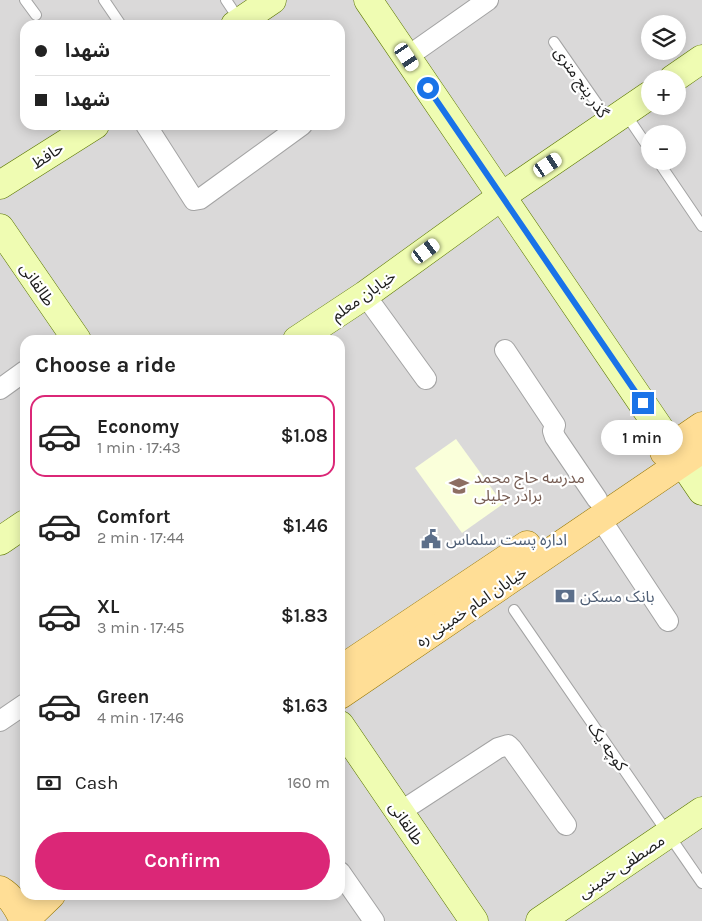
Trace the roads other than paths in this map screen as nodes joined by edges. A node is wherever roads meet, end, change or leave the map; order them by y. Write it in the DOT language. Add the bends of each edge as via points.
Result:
graph roads {
  1 [pos="25,0"];
  2 [pos="104,0"];
  3 [pos="272,0"];
  4 [pos="368,0"];
  5 [pos="488,0"];
  6 [pos="36,15"];
  7 [pos="234,15"];
  8 [pos="118,20"];
  9 [pos="554,42"];
  10 [pos="407,57"];
  11 [pos="702,59"];
  12 [pos="686,70"];
  13 [pos="641,101"];
  14 [pos="617,117"];
  15 [pos="87,130"];
  16 [pos="149,130"];
  17 [pos="295,130"];
  18 [pos="641,141"];
  19 [pos="664,170"];
  20 [pos="0,185"];
  21 [pos="502,196"];
  22 [pos="702,226"];
  23 [pos="0,228"];
  24 [pos="365,295"];
  25 [pos="70,335"];
  26 [pos="305,335"];
  27 [pos="505,350"];
  28 [pos="20,376"];
  29 [pos="426,379"];
  30 [pos="0,390"];
  31 [pos="702,426"];
  32 [pos="686,452"];
  33 [pos="702,491"];
  34 [pos="598,508"];
  35 [pos="20,527"];
  36 [pos="0,541"];
  37 [pos="514,610"];
  38 [pos="668,621"];
  39 [pos="345,667"];
  40 [pos="345,692"];
  41 [pos="20,708"];
  42 [pos="0,722"];
  43 [pos="345,732"];
  44 [pos="702,811"];
  45 [pos="400,812"];
  46 [pos="566,825"];
  47 [pos="668,833"];
  48 [pos="345,879"];
  49 [pos="702,883"];
  50 [pos="10,888"];
  51 [pos="46,900"];
  52 [pos="24,921"];
  53 [pos="374,921"];
  54 [pos="474,921"];
  55 [pos="540,921"];
  1 -- 6 [label="lane"];
  2 -- 8 [label="lane"];
  3 -- 7 [label="street"];
  4 -- 10 [label="street"];
  5 -- 10 [label="street"];
  9 -- 14 [label="lane, گذر پنج متری"];
  10 -- 21 [label="street"];
  11 -- 12 [label="street"];
  13 -- 14 [label="street, خیابان معلم"];
  14 -- 18 [label="lane, گذر پنج متری"];
  14 -- 21 [label="street, خیابان معلم"];
  15 -- 20 [label="street, حافظ"];
  16 -- 17 [label="street" via="194,200 200,199"];
  19 -- 22 [label="lane"];
  21 -- 24 [label="street, خیابان معلم"];
  21 -- 32 [label="street"];
  23 -- 25 [label="street, طالقانی"];
  24 -- 26 [label="street, خیابان معلم"];
  24 -- 29 [label="street"];
  27 -- 34 [label="street" via="555,424 555,437"];
  28 -- 30 [label="street"];
  31 -- 32 [label="main road, خیابان امام خمینی ره"];
  32 -- 33 [label="street"];
  32 -- 34 [label="main road, خیابان امام خمینی ره"];
  34 -- 38 [label="street"];
  34 -- 39 [label="main road, خیابان امام خمینی ره"];
  34 -- 40 [label="main road, خیابان امام خمینی ره"];
  35 -- 36 [label="street"];
  37 -- 47 [label="lane, کوچه یک"];
  41 -- 42 [label="street"];
  43 -- 45 [label="street, طالقانی"];
  44 -- 47 [label="street, مصطفی خمینی"];
  45 -- 46 [label="street" via="498,748 508,745"];
  45 -- 54 [label="street, طالقانی"];
  47 -- 49 [label="lane, کوچه یک"];
  47 -- 55 [label="street, مصطفی خمینی"];
  48 -- 53 [label="street"];
  50 -- 52 [label="main road"];
  51 -- 52 [label="main road"];
}
